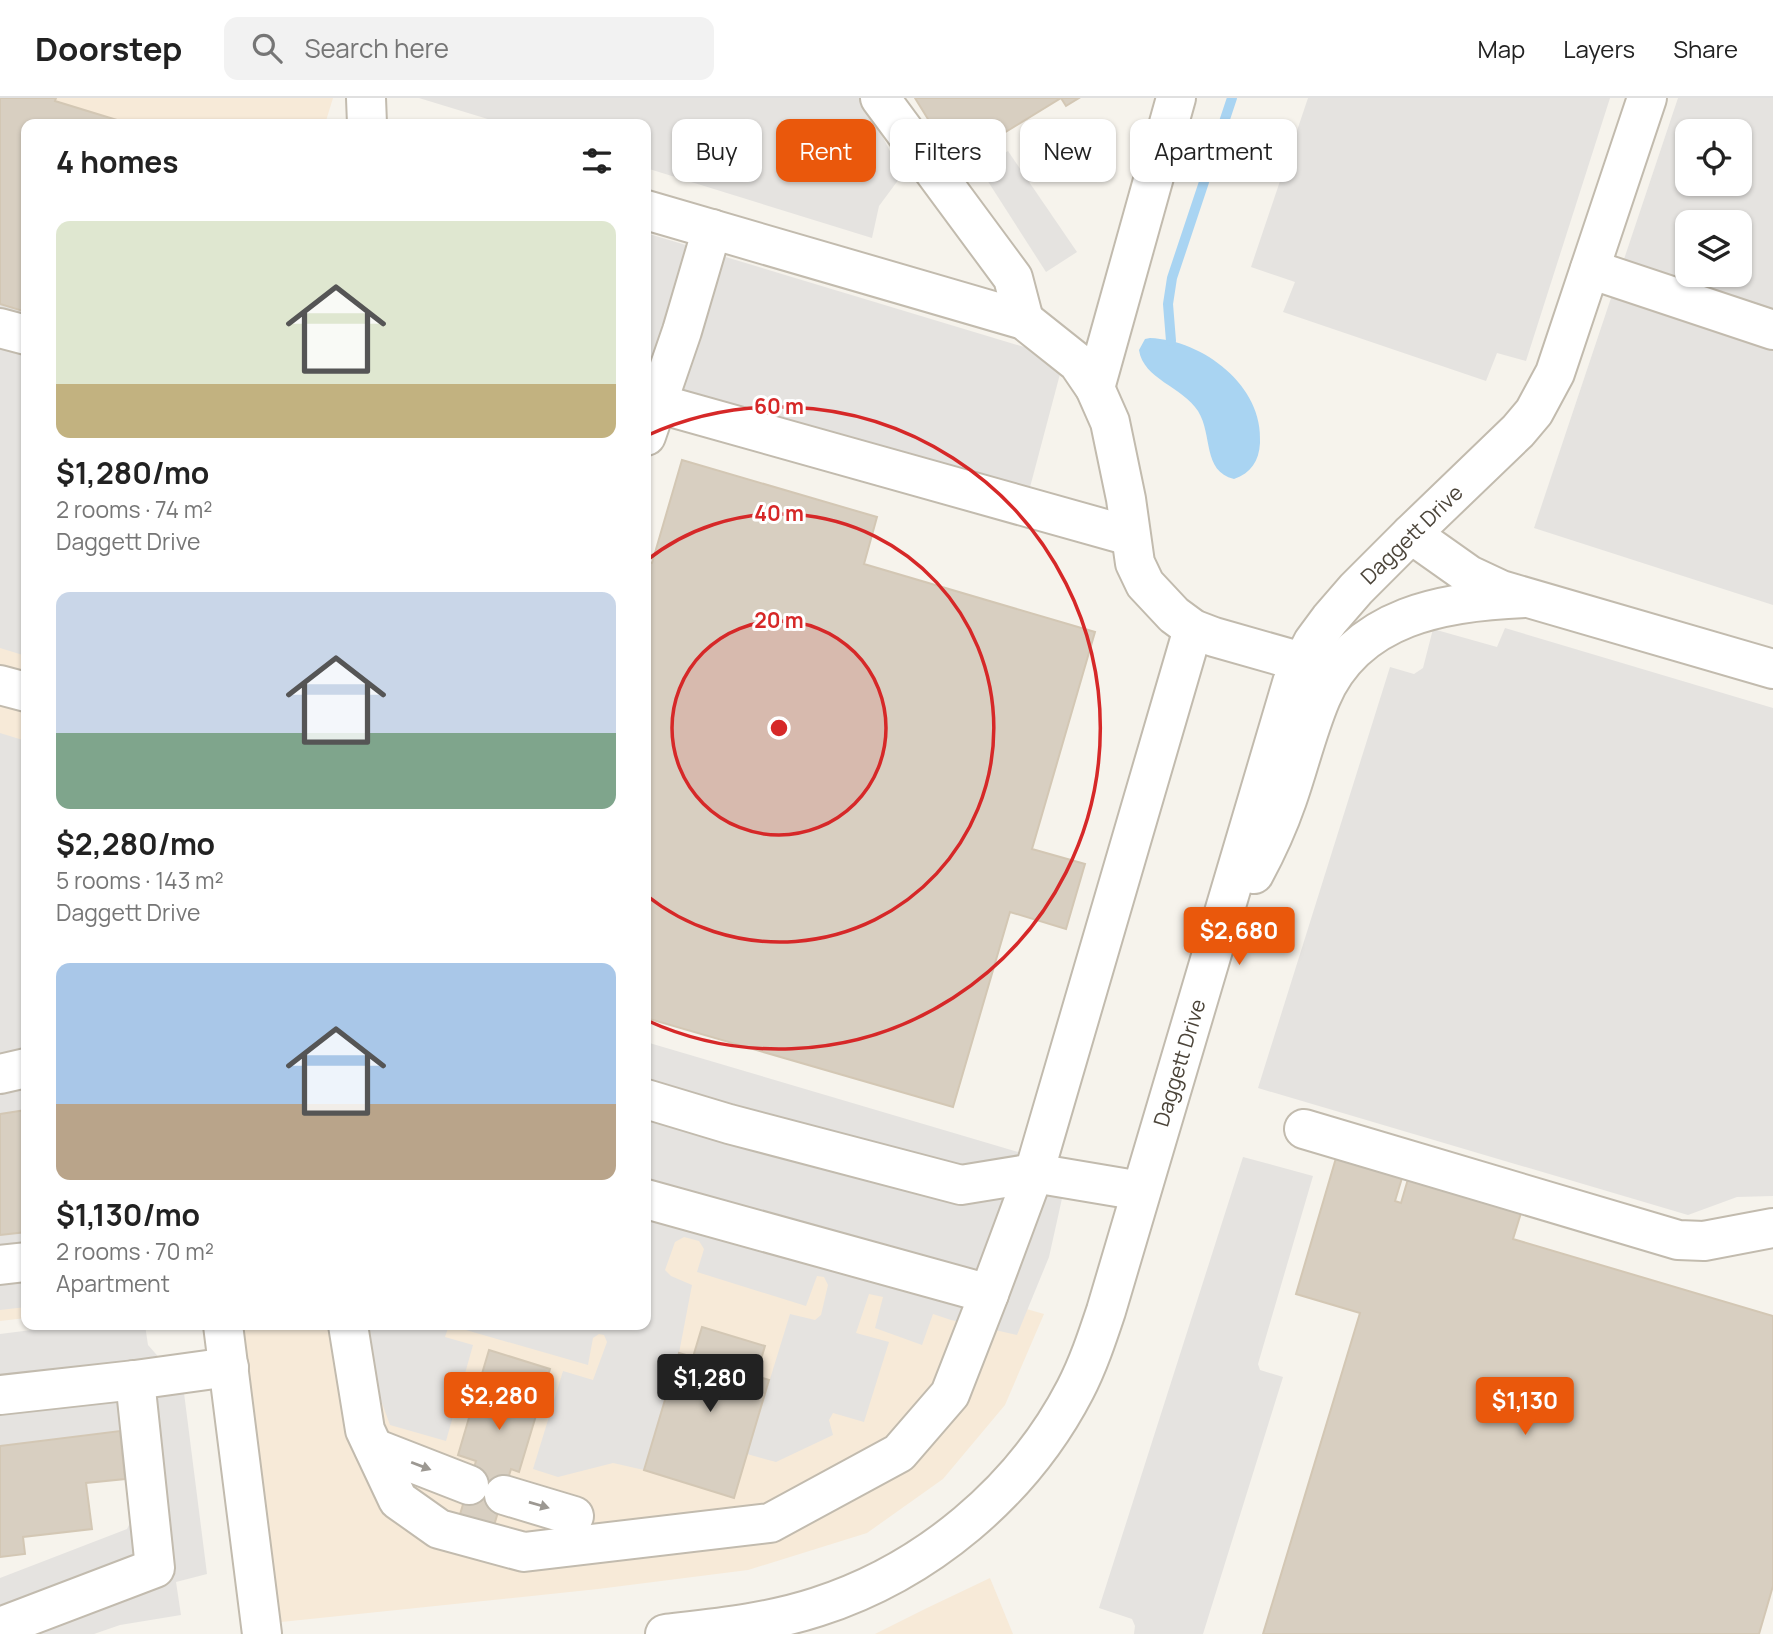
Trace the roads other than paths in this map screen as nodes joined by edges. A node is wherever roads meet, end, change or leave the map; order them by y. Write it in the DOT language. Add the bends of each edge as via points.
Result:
graph roads {
  1 [pos="366,98"];
  2 [pos="880,98"];
  3 [pos="1176,98"];
  4 [pos="1647,98"];
  5 [pos="367,119"];
  6 [pos="651,211"];
  7 [pos="712,229"];
  8 [pos="1590,269"];
  9 [pos="1024,320"];
  10 [pos="0,328"];
  11 [pos="1773,330"];
  12 [pos="21,334"];
  13 [pos="1095,388"];
  14 [pos="651,419"];
  15 [pos="1411,534"];
  16 [pos="1130,536"];
  17 [pos="1525,598"];
  18 [pos="1193,629"];
  19 [pos="1302,662"];
  20 [pos="1773,669"];
  21 [pos="0,685"];
  22 [pos="21,691"];
  23 [pos="1196,1010"];
  24 [pos="21,1069"];
  25 [pos="0,1074"];
  26 [pos="651,1100"];
  27 [pos="1304,1129"];
  28 [pos="1034,1174"];
  29 [pos="1141,1191"];
  30 [pos="651,1200"];
  31 [pos="1773,1228"];
  32 [pos="21,1263"];
  33 [pos="0,1265"];
  34 [pos="989,1294"];
  35 [pos="224,1330"];
  36 [pos="349,1330"];
  37 [pos="229,1367"];
  38 [pos="135,1381"];
  39 [pos="0,1395"];
  40 [pos="374,1448"];
  41 [pos="575,1516"];
  42 [pos="823,1621"];
  43 [pos="0,1627"];
  44 [pos="262,1634"];
  45 [pos="665,1634"];
  1 -- 5 [label="street"];
  2 -- 9 [label="street" via="1013,278"];
  3 -- 13 [label="street"];
  4 -- 8 [label="street, Daggett Drive"];
  6 -- 7 [label="street"];
  7 -- 9 [label="street"];
  7 -- 14 [label="street"];
  8 -- 11 [label="street"];
  8 -- 15 [label="street, Daggett Drive" via="1555,373 1534,412"];
  9 -- 13 [label="street" via="1078,363"];
  10 -- 12 [label="street"];
  13 -- 16 [label="street" via="1110,422"];
  14 -- 16 [label="street"];
  15 -- 17 [label="street" via="1483,583"];
  15 -- 19 [label="street, Daggett Drive" via="1330,619"];
  16 -- 18 [label="street" via="1145,584"];
  17 -- 20 [label="street"];
  17 -- 23 [label="street" via="1474,601 1407,617 1364,642 1333,675 1321,696 1273,837 1234,912"];
  18 -- 19 [label="street"];
  18 -- 28 [label="street"];
  19 -- 23 [label="street, Daggett Drive" via="1284,706"];
  21 -- 22 [label="street"];
  23 -- 29 [label="street, Daggett Drive"];
  24 -- 25 [label="street"];
  26 -- 28 [label="street" via="961,1185"];
  27 -- 31 [label="street" via="1689,1242"];
  28 -- 29 [label="street"];
  28 -- 34 [label="street"];
  29 -- 42 [label="street, Daggett Drive" via="1088,1363 1048,1435 1003,1489 953,1536"];
  30 -- 34 [label="street"];
  32 -- 33 [label="street"];
  34 -- 40 [label="street" via="950,1394 899,1453 770,1523 524,1552 439,1529 398,1500"];
  35 -- 37 [label="street"];
  36 -- 40 [label="street" via="361,1415"];
  37 -- 38 [label="street"];
  37 -- 44 [label="street"];
  38 -- 39 [label="street"];
  38 -- 43 [label="street" via="155,1568"];
  40 -- 41 [label="street, one-way" via="486,1490"];
  42 -- 45 [label="street, Daggett Drive" via="754,1622"];
}
